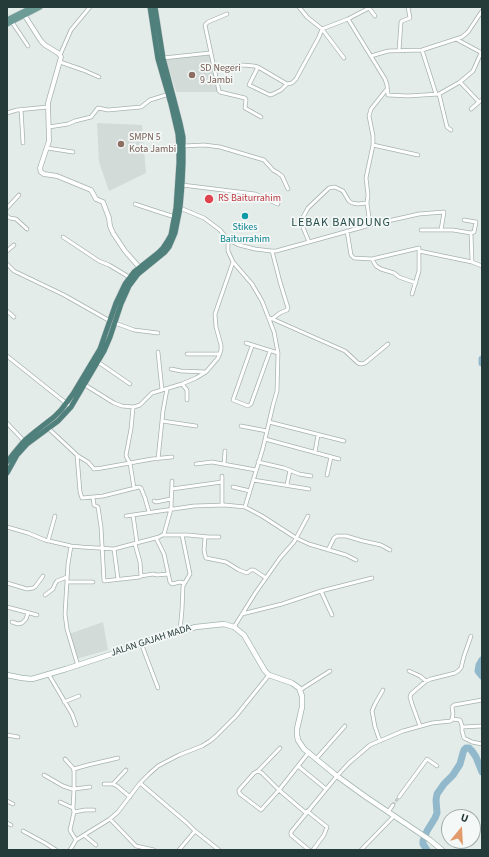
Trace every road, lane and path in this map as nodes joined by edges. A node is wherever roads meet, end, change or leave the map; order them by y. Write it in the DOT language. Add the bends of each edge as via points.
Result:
graph roads {
  1 [pos="33,7"];
  2 [pos="40,7"];
  3 [pos="90,7"];
  4 [pos="150,7"];
  5 [pos="155,7"];
  6 [pos="299,7"];
  7 [pos="408,7"];
  8 [pos="368,8"];
  9 [pos="482,11"];
  10 [pos="24,14"];
  11 [pos="227,14"];
  12 [pos="375,16"];
  13 [pos="348,19"];
  14 [pos="9,22"];
  15 [pos="322,29"];
  16 [pos="456,39"];
  17 [pos="28,46"];
  18 [pos="399,50"];
  19 [pos="422,50"];
  20 [pos="210,53"];
  21 [pos="482,53"];
  22 [pos="60,55"];
  23 [pos="371,56"];
  24 [pos="163,58"];
  25 [pos="344,58"];
  26 [pos="60,62"];
  27 [pos="258,67"];
  28 [pos="214,70"];
  29 [pos="99,77"];
  30 [pos="460,82"];
  31 [pos="287,84"];
  32 [pos="387,90"];
  33 [pos="169,94"];
  34 [pos="438,94"];
  35 [pos="481,101"];
  36 [pos="48,107"];
  37 [pos="21,109"];
  38 [pos="471,109"];
  39 [pos="7,113"];
  40 [pos="261,117"];
  41 [pos="49,127"];
  42 [pos="451,130"];
  43 [pos="181,138"];
  44 [pos="23,144"];
  45 [pos="373,145"];
  46 [pos="184,146"];
  47 [pos="47,148"];
  48 [pos="74,152"];
  49 [pos="418,155"];
  50 [pos="182,185"];
  51 [pos="288,189"];
  52 [pos="19,195"];
  53 [pos="367,203"];
  54 [pos="135,204"];
  55 [pos="278,204"];
  56 [pos="7,208"];
  57 [pos="180,208"];
  58 [pos="175,217"];
  59 [pos="8,218"];
  60 [pos="464,220"];
  61 [pos="370,225"];
  62 [pos="27,230"];
  63 [pos="421,230"];
  64 [pos="441,230"];
  65 [pos="347,232"];
  66 [pos="471,233"];
  67 [pos="63,237"];
  68 [pos="228,240"];
  69 [pos="309,242"];
  70 [pos="14,245"];
  71 [pos="7,251"];
  72 [pos="272,251"];
  73 [pos="419,251"];
  74 [pos="372,259"];
  75 [pos="233,262"];
  76 [pos="472,262"];
  77 [pos="7,264"];
  78 [pos="482,266"];
  79 [pos="139,267"];
  80 [pos="129,277"];
  81 [pos="416,283"];
  82 [pos="412,294"];
  83 [pos="7,311"];
  84 [pos="14,317"];
  85 [pos="268,317"];
  86 [pos="272,319"];
  87 [pos="112,322"];
  88 [pos="158,333"];
  89 [pos="246,343"];
  90 [pos="388,344"];
  91 [pos="252,346"];
  92 [pos="270,351"];
  93 [pos="158,352"];
  94 [pos="278,353"];
  95 [pos="187,354"];
  96 [pos="220,354"];
  97 [pos="7,356"];
  98 [pos="98,362"];
  99 [pos="171,369"];
  100 [pos="206,372"];
  101 [pos="130,384"];
  102 [pos="182,384"];
  103 [pos="85,385"];
  104 [pos="164,389"];
  105 [pos="187,400"];
  106 [pos="69,405"];
  107 [pos="133,407"];
  108 [pos="162,421"];
  109 [pos="268,422"];
  110 [pos="7,423"];
  111 [pos="196,426"];
  112 [pos="242,426"];
  113 [pos="48,428"];
  114 [pos="267,431"];
  115 [pos="318,435"];
  116 [pos="265,439"];
  117 [pos="24,441"];
  118 [pos="344,441"];
  119 [pos="225,452"];
  120 [pos="315,452"];
  121 [pos="77,455"];
  122 [pos="172,457"];
  123 [pos="331,457"];
  124 [pos="156,459"];
  125 [pos="339,459"];
  126 [pos="7,462"];
  127 [pos="258,462"];
  128 [pos="130,463"];
  129 [pos="196,464"];
  130 [pos="224,464"];
  131 [pos="256,470"];
  132 [pos="290,470"];
  133 [pos="7,473"];
  134 [pos="327,475"];
  135 [pos="222,476"];
  136 [pos="311,476"];
  137 [pos="253,480"];
  138 [pos="172,481"];
  139 [pos="222,482"];
  140 [pos="287,485"];
  141 [pos="233,487"];
  142 [pos="134,488"];
  143 [pos="172,489"];
  144 [pos="309,489"];
  145 [pos="250,491"];
  146 [pos="93,497"];
  147 [pos="171,499"];
  148 [pos="154,501"];
  149 [pos="222,505"];
  150 [pos="245,508"];
  151 [pos="171,509"];
  152 [pos="149,512"];
  153 [pos="133,515"];
  154 [pos="55,516"];
  155 [pos="126,516"];
  156 [pos="308,516"];
  157 [pos="7,526"];
  158 [pos="163,535"];
  159 [pos="182,535"];
  160 [pos="205,537"];
  161 [pos="219,537"];
  162 [pos="156,538"];
  163 [pos="296,538"];
  164 [pos="48,541"];
  165 [pos="136,543"];
  166 [pos="71,546"];
  167 [pos="102,548"];
  168 [pos="114,548"];
  169 [pos="328,550"];
  170 [pos="390,550"];
  171 [pos="356,560"];
  172 [pos="168,574"];
  173 [pos="43,576"];
  174 [pos="141,576"];
  175 [pos="67,577"];
  176 [pos="266,578"];
  177 [pos="372,578"];
  178 [pos="118,579"];
  179 [pos="67,582"];
  180 [pos="93,582"];
  181 [pos="7,583"];
  182 [pos="184,583"];
  183 [pos="321,591"];
  184 [pos="45,595"];
  185 [pos="7,607"];
  186 [pos="28,613"];
  187 [pos="242,614"];
  188 [pos="37,615"];
  189 [pos="332,615"];
  190 [pos="12,622"];
  191 [pos="234,627"];
  192 [pos="180,631"];
  193 [pos="471,636"];
  194 [pos="141,643"];
  195 [pos="78,666"];
  196 [pos="330,671"];
  197 [pos="409,671"];
  198 [pos="7,675"];
  199 [pos="49,675"];
  200 [pos="269,675"];
  201 [pos="426,681"];
  202 [pos="158,688"];
  203 [pos="300,690"];
  204 [pos="383,690"];
  205 [pos="80,696"];
  206 [pos="482,700"];
  207 [pos="64,702"];
  208 [pos="452,719"];
  209 [pos="76,726"];
  210 [pos="345,726"];
  211 [pos="420,726"];
  212 [pos="462,726"];
  213 [pos="482,726"];
  214 [pos="7,735"];
  215 [pos="18,737"];
  216 [pos="380,741"];
  217 [pos="482,744"];
  218 [pos="280,748"];
  219 [pos="309,752"];
  220 [pos="118,758"];
  221 [pos="65,759"];
  222 [pos="316,759"];
  223 [pos="298,766"];
  224 [pos="437,766"];
  225 [pos="74,770"];
  226 [pos="126,770"];
  227 [pos="258,771"];
  228 [pos="44,775"];
  229 [pos="337,776"];
  230 [pos="140,783"];
  231 [pos="104,784"];
  232 [pos="113,784"];
  233 [pos="90,787"];
  234 [pos="74,789"];
  235 [pos="326,789"];
  236 [pos="279,790"];
  237 [pos="130,797"];
  238 [pos="399,797"];
  239 [pos="7,801"];
  240 [pos="60,802"];
  241 [pos="13,804"];
  242 [pos="393,805"];
  243 [pos="73,808"];
  244 [pos="94,810"];
  245 [pos="74,812"];
  246 [pos="306,812"];
  247 [pos="388,812"];
  248 [pos="394,816"];
  249 [pos="110,819"];
  250 [pos="23,831"];
  251 [pos="195,832"];
  252 [pos="84,835"];
  253 [pos="76,840"];
  254 [pos="96,845"];
  255 [pos="56,850"];
  256 [pos="70,850"];
  257 [pos="154,850"];
  258 [pos="179,850"];
  259 [pos="219,850"];
  260 [pos="310,850"];
  261 [pos="313,850"];
  262 [pos="361,850"];
  263 [pos="442,850"];
  1 -- 10 [label="main road"];
  2 -- 10 [label="main road"];
  3 -- 22 [label="street" via="71,30"];
  4 -- 33 [label="highway" via="158,59"];
  5 -- 24 [label="highway"];
  6 -- 15 [label="street"];
  7 -- 18 [label="street" via="410,18 401,22"];
  8 -- 12 [label="street"];
  8 -- 13 [label="street"];
  9 -- 16 [label="street" via="468,32"];
  10 -- 14 [label="main road"];
  10 -- 22 [label="street" via="41,42"];
  11 -- 20 [label="street" via="205,25"];
  13 -- 15 [label="street"];
  13 -- 23 [label="street"];
  14 -- 17 [label="street"];
  15 -- 25 [label="street"];
  15 -- 31 [label="street" via="296,79"];
  16 -- 19 [label="street"];
  16 -- 21 [label="street"];
  18 -- 19 [label="street"];
  18 -- 23 [label="street"];
  19 -- 34 [label="street"];
  20 -- 24 [label="street"];
  20 -- 28 [label="street"];
  21 -- 30 [label="street" via="473,71"];
  22 -- 26 [label="street"];
  23 -- 32 [label="street" via="386,82"];
  24 -- 43 [label="highway" via="180,123"];
  26 -- 29 [label="street"];
  26 -- 36 [label="street"];
  27 -- 28 [label="street" via="248,65"];
  27 -- 31 [label="street"];
  27 -- 31 [label="street" via="249,85 272,95"];
  28 -- 40 [label="street" via="220,92 245,98 246,108"];
  30 -- 34 [label="street"];
  30 -- 35 [label="street"];
  32 -- 34 [label="street" via="390,96"];
  32 -- 45 [label="street" via="368,116 373,133"];
  33 -- 41 [label="street" via="141,106 108,110 97,108 91,117"];
  33 -- 43 [label="highway"];
  34 -- 42 [label="street" via="447,127"];
  35 -- 38 [label="street"];
  36 -- 37 [label="street"];
  36 -- 41 [label="street"];
  37 -- 39 [label="street"];
  37 -- 44 [label="street"];
  41 -- 47 [label="street"];
  43 -- 46 [label="highway"];
  43 -- 58 [label="highway"];
  45 -- 49 [label="street"];
  45 -- 53 [label="street" via="366,178"];
  46 -- 50 [label="highway"];
  46 -- 51 [label="street" via="220,147 264,160 282,176"];
  47 -- 48 [label="street"];
  47 -- 79 [label="street" via="41,172 91,190 96,198 103,202 113,233"];
  50 -- 55 [label="street" via="255,194"];
  50 -- 57 [label="highway"];
  52 -- 56 [label="street"];
  53 -- 61 [label="street"];
  53 -- 69 [label="street" via="352,203 343,191 335,187 329,188 308,208 303,217 302,225"];
  54 -- 58 [label="street"];
  57 -- 68 [label="street" via="204,218"];
  57 -- 87 [label="highway" via="169,247 133,279"];
  58 -- 79 [label="highway" via="167,242 158,253"];
  59 -- 62 [label="street" via="16,219"];
  60 -- 66 [label="street" via="476,222 474,232"];
  61 -- 64 [label="street" via="419,214 444,212"];
  61 -- 65 [label="street"];
  63 -- 64 [label="street"];
  64 -- 66 [label="street"];
  65 -- 69 [label="street"];
  65 -- 74 [label="street" via="351,255"];
  66 -- 76 [label="street"];
  67 -- 80 [label="street"];
  68 -- 72 [label="street" via="255,249"];
  68 -- 75 [label="street" via="228,251"];
  69 -- 72 [label="street"];
  70 -- 71 [label="street"];
  72 -- 86 [label="street" via="288,308"];
  73 -- 74 [label="street" via="419,248"];
  73 -- 76 [label="street"];
  73 -- 81 [label="street"];
  74 -- 81 [label="street" via="381,269"];
  75 -- 85 [label="street" via="252,284"];
  75 -- 96 [label="street" via="215,314 221,345"];
  76 -- 78 [label="street"];
  77 -- 87 [label="street" via="14,271"];
  79 -- 80 [label="highway"];
  80 -- 87 [label="highway" via="121,292"];
  81 -- 82 [label="street"];
  83 -- 84 [label="street"];
  85 -- 86 [label="street"];
  85 -- 94 [label="street"];
  86 -- 90 [label="street" via="345,351 361,364"];
  87 -- 88 [label="street" via="134,330"];
  87 -- 98 [label="highway" via="110,337"];
  87 -- 106 [label="highway"];
  89 -- 91 [label="street"];
  91 -- 92 [label="street"];
  91 -- 92 [label="street" via="233,400 248,406 251,404"];
  92 -- 94 [label="street"];
  93 -- 104 [label="street"];
  94 -- 109 [label="street" via="277,391"];
  95 -- 96 [label="street"];
  96 -- 100 [label="street"];
  97 -- 106 [label="street"];
  98 -- 101 [label="street"];
  98 -- 103 [label="highway"];
  99 -- 100 [label="street"];
  100 -- 102 [label="street"];
  102 -- 104 [label="street"];
  102 -- 105 [label="street" via="187,390"];
  103 -- 106 [label="highway"];
  103 -- 107 [label="street" via="114,403"];
  104 -- 107 [label="street" via="152,393 140,405"];
  104 -- 108 [label="street"];
  106 -- 113 [label="highway" via="61,418"];
  106 -- 117 [label="highway"];
  107 -- 128 [label="street" via="126,455"];
  108 -- 111 [label="street"];
  108 -- 124 [label="street"];
  109 -- 114 [label="street"];
  109 -- 115 [label="street"];
  110 -- 117 [label="street"];
  112 -- 114 [label="street"];
  113 -- 121 [label="street"];
  113 -- 133 [label="highway" via="27,444"];
  114 -- 116 [label="street"];
  115 -- 118 [label="street"];
  115 -- 120 [label="street"];
  116 -- 120 [label="street"];
  116 -- 127 [label="street"];
  117 -- 126 [label="highway"];
  119 -- 130 [label="street"];
  120 -- 123 [label="street"];
  121 -- 128 [label="street" via="96,469"];
  121 -- 146 [label="street" via="81,496"];
  122 -- 124 [label="street"];
  123 -- 125 [label="street"];
  123 -- 134 [label="street"];
  124 -- 128 [label="street"];
  127 -- 131 [label="street"];
  127 -- 132 [label="street"];
  128 -- 142 [label="street"];
  129 -- 130 [label="street"];
  130 -- 131 [label="street"];
  131 -- 137 [label="street"];
  132 -- 136 [label="street"];
  132 -- 140 [label="street"];
  135 -- 139 [label="street"];
  137 -- 140 [label="street"];
  137 -- 145 [label="street"];
  138 -- 143 [label="street"];
  139 -- 143 [label="street"];
  139 -- 149 [label="street"];
  140 -- 144 [label="street"];
  141 -- 145 [label="street"];
  142 -- 146 [label="street"];
  142 -- 152 [label="street" via="141,488"];
  143 -- 147 [label="street"];
  145 -- 150 [label="street"];
  146 -- 167 [label="street" via="94,505 98,507"];
  147 -- 148 [label="street"];
  147 -- 151 [label="street"];
  149 -- 150 [label="street"];
  149 -- 151 [label="street"];
  150 -- 163 [label="street"];
  151 -- 152 [label="street"];
  151 -- 158 [label="street"];
  152 -- 153 [label="street"];
  153 -- 155 [label="street"];
  153 -- 165 [label="street"];
  154 -- 164 [label="street"];
  156 -- 163 [label="street"];
  157 -- 164 [label="street"];
  158 -- 159 [label="street"];
  158 -- 162 [label="street"];
  159 -- 160 [label="street"];
  159 -- 182 [label="street" via="190,574"];
  160 -- 161 [label="street"];
  160 -- 176 [label="street" via="206,558 226,562 246,573 254,570"];
  162 -- 165 [label="street"];
  162 -- 172 [label="street" via="164,554"];
  163 -- 169 [label="street"];
  163 -- 176 [label="street"];
  164 -- 166 [label="street"];
  165 -- 168 [label="street"];
  165 -- 174 [label="street"];
  166 -- 167 [label="street"];
  166 -- 175 [label="street"];
  167 -- 168 [label="street"];
  167 -- 178 [label="street" via="104,580"];
  168 -- 178 [label="street"];
  169 -- 170 [label="street" via="337,536 363,540"];
  169 -- 171 [label="street"];
  172 -- 174 [label="street"];
  172 -- 182 [label="street" via="171,583"];
  173 -- 181 [label="street" via="33,588 27,589"];
  174 -- 178 [label="street"];
  175 -- 179 [label="street"];
  175 -- 184 [label="street" via="57,581 53,589"];
  176 -- 187 [label="street"];
  177 -- 183 [label="street"];
  179 -- 180 [label="street"];
  179 -- 195 [label="street" via="66,622"];
  182 -- 192 [label="street"];
  183 -- 187 [label="street"];
  183 -- 189 [label="street"];
  185 -- 186 [label="street"];
  186 -- 188 [label="street"];
  186 -- 190 [label="street" via="22,623"];
  187 -- 191 [label="street"];
  191 -- 192 [label="main road, JALAN GAJAH MADA" via="224,624 196,626"];
  191 -- 200 [label="main road" via="244,635 262,668"];
  192 -- 194 [label="main road, JALAN GAJAH MADA"];
  193 -- 201 [label="street" via="461,668"];
  194 -- 195 [label="main road, JALAN GAJAH MADA"];
  194 -- 202 [label="street"];
  195 -- 199 [label="main road, JALAN GAJAH MADA"];
  196 -- 203 [label="street"];
  197 -- 201 [label="street"];
  198 -- 199 [label="main road, JALAN GAJAH MADA" via="32,679"];
  199 -- 207 [label="street"];
  200 -- 203 [label="main road" via="292,683"];
  200 -- 230 [label="street" via="236,716 210,741 158,766"];
  201 -- 211 [label="street" via="410,697"];
  203 -- 219 [label="main road" via="302,707 297,735 304,749"];
  204 -- 216 [label="street" via="372,711"];
  205 -- 207 [label="street"];
  206 -- 208 [label="street" via="453,705"];
  207 -- 209 [label="street"];
  208 -- 211 [label="street"];
  208 -- 212 [label="street" via="460,720"];
  210 -- 222 [label="street"];
  211 -- 216 [label="street"];
  212 -- 213 [label="street"];
  212 -- 217 [label="street" via="464,738"];
  214 -- 215 [label="street"];
  216 -- 229 [label="street" via="370,745"];
  218 -- 227 [label="street"];
  219 -- 222 [label="main road"];
  219 -- 223 [label="street"];
  220 -- 225 [label="street"];
  221 -- 225 [label="street"];
  222 -- 229 [label="main road"];
  223 -- 235 [label="street"];
  223 -- 236 [label="street"];
  224 -- 238 [label="street" via="426,759"];
  225 -- 234 [label="street"];
  226 -- 232 [label="street"];
  227 -- 236 [label="street"];
  227 -- 236 [label="street" via="254,772 239,790 240,794 262,810"];
  228 -- 234 [label="street"];
  229 -- 235 [label="street"];
  229 -- 247 [label="main road"];
  230 -- 237 [label="street"];
  230 -- 251 [label="street"];
  231 -- 232 [label="street"];
  232 -- 237 [label="street"];
  233 -- 234 [label="street"];
  234 -- 243 [label="street"];
  235 -- 246 [label="street"];
  236 -- 246 [label="street"];
  237 -- 249 [label="street"];
  239 -- 241 [label="street"];
  240 -- 243 [label="street"];
  242 -- 247 [label="street"];
  243 -- 245 [label="street"];
  244 -- 245 [label="street"];
  245 -- 253 [label="street" via="70,830"];
  246 -- 260 [label="street" via="291,835"];
  246 -- 261 [label="street" via="327,827"];
  247 -- 248 [label="main road"];
  248 -- 262 [label="street"];
  248 -- 263 [label="main road"];
  249 -- 252 [label="street"];
  249 -- 257 [label="street" via="136,846"];
  250 -- 255 [label="street"];
  251 -- 258 [label="street"];
  251 -- 259 [label="street"];
  252 -- 253 [label="street"];
  252 -- 254 [label="street"];
  253 -- 256 [label="street"];
}
